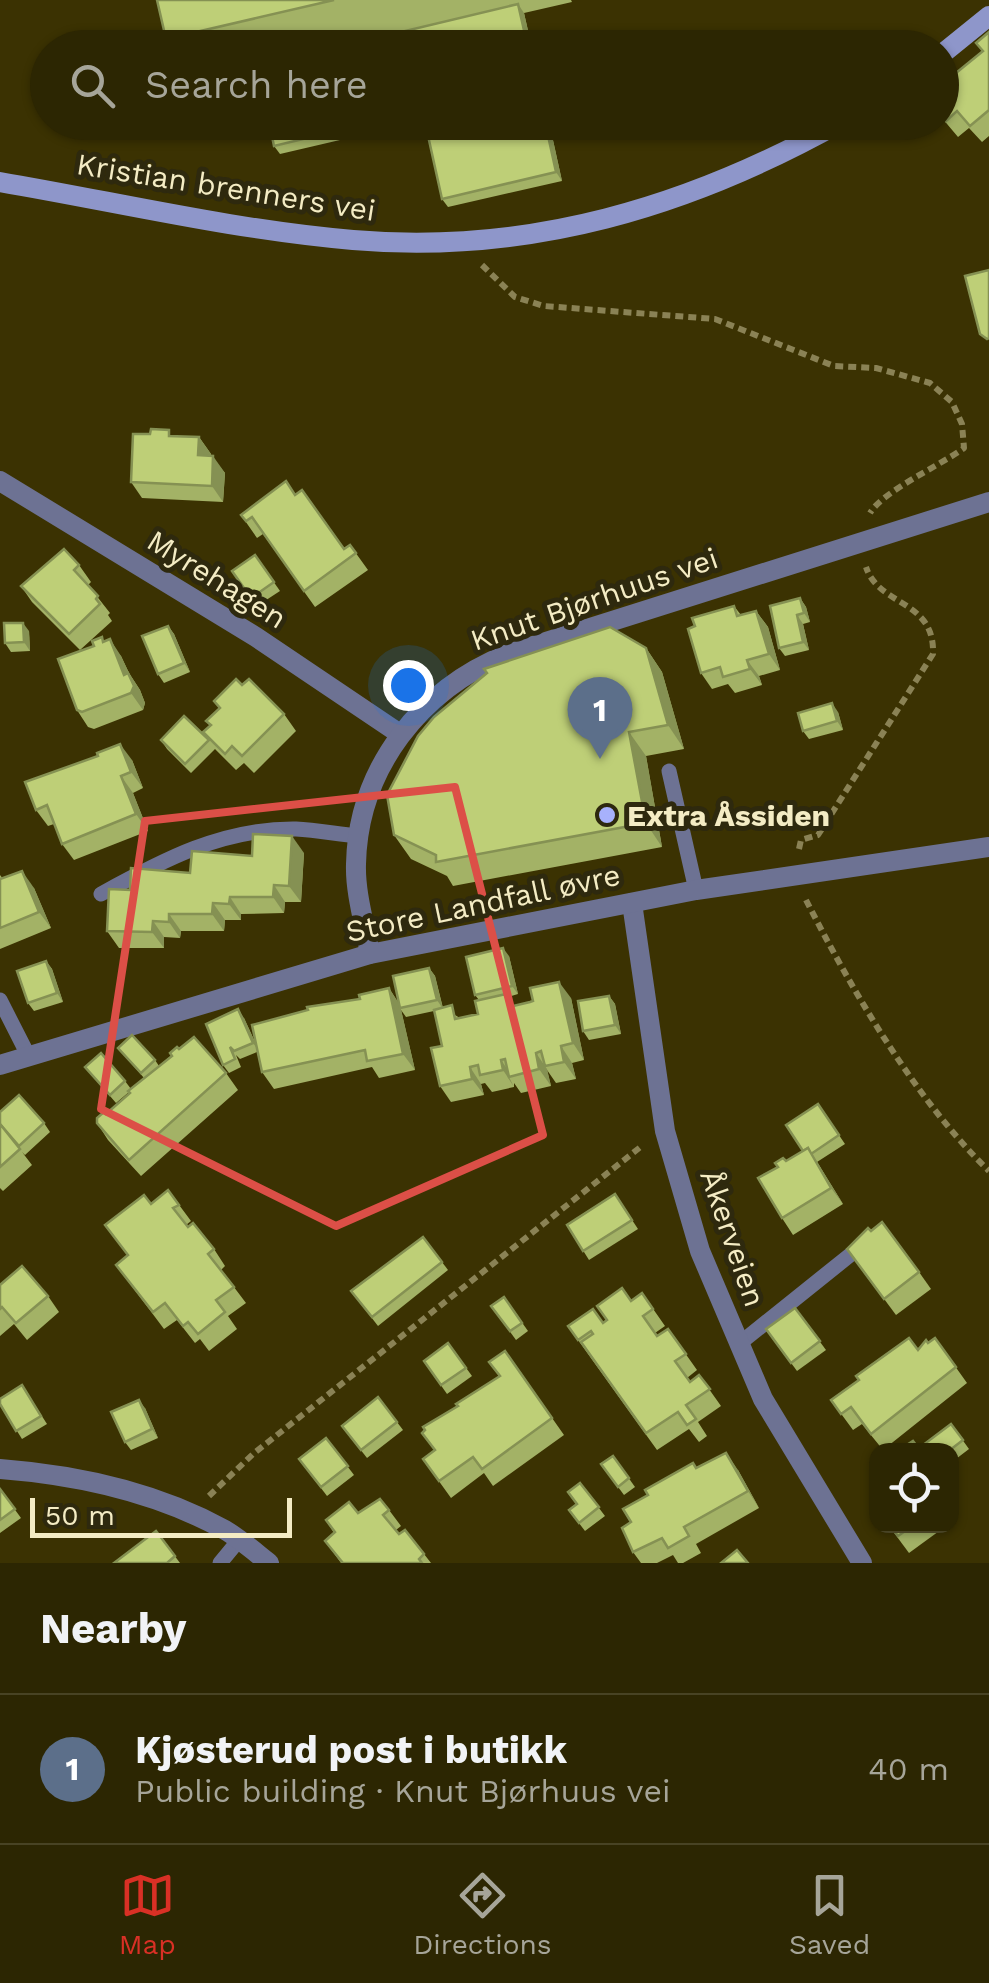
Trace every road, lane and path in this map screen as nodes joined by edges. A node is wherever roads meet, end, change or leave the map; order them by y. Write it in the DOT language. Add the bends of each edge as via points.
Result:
graph roads {
  1 [pos="989,16"];
  2 [pos="959,40"];
  3 [pos="806,140"];
  4 [pos="0,182"];
  5 [pos="458,241"];
  6 [pos="0,481"];
  7 [pos="989,502"];
  8 [pos="858,544"];
  9 [pos="400,734"];
  10 [pos="669,770"];
  11 [pos="357,836"];
  12 [pos="989,847"];
  13 [pos="798,850"];
  14 [pos="696,890"];
  15 [pos="804,892"];
  16 [pos="100,894"];
  17 [pos="632,903"];
  18 [pos="370,954"];
  19 [pos="0,1000"];
  20 [pos="28,1055"];
  21 [pos="0,1065"];
  22 [pos="666,1131"];
  23 [pos="989,1171"];
  24 [pos="880,1229"];
  25 [pos="740,1344"];
  26 [pos="0,1469"];
  27 [pos="190,1514"];
  28 [pos="239,1540"];
  29 [pos="220,1563"];
  30 [pos="268,1563"];
  31 [pos="862,1563"];
  1 -- 2 [label="main road"];
  3 -- 5 [label="main road, Kristian brenners vei" via="650,209 580,227"];
  4 -- 5 [label="main road, Kristian brenners vei" via="293,233"];
  5 -- 8 [label="path" via="515,298 715,319 834,366 876,368 930,383 952,402 964,448 872,508"];
  6 -- 9 [label="street, Myrehagen"];
  7 -- 8 [label="street, Knut Bjørhuus vei"];
  8 -- 9 [label="street, Knut Bjørhuus vei" via="493,660 448,685"];
  8 -- 13 [label="path" via="868,575 924,621 933,654 818,835 801,840"];
  9 -- 11 [label="street, Knut Bjørhuus vei" via="366,800"];
  10 -- 14 [label="lane"];
  11 -- 16 [label="lane" via="299,829 220,838"];
  11 -- 18 [label="street, Knut Bjørhuus vei"];
  12 -- 14 [label="street, Store Landfall øvre"];
  14 -- 17 [label="street, Store Landfall øvre"];
  15 -- 23 [label="path" via="903,1068"];
  17 -- 18 [label="street, Store Landfall øvre"];
  17 -- 22 [label="street, Åkerveien"];
  18 -- 20 [label="street, Store Landfall øvre"];
  19 -- 20 [label="lane"];
  20 -- 21 [label="street, Store Landfall øvre"];
  22 -- 25 [label="street, Åkerveien" via="700,1251"];
  22 -- 27 [label="path" via="253,1454"];
  24 -- 25 [label="lane"];
  25 -- 31 [label="street, Åkerveien" via="764,1400"];
  26 -- 27 [label="street" via="55,1473 155,1498"];
  27 -- 28 [label="street"];
  28 -- 29 [label="lane"];
  28 -- 30 [label="street"];
}
